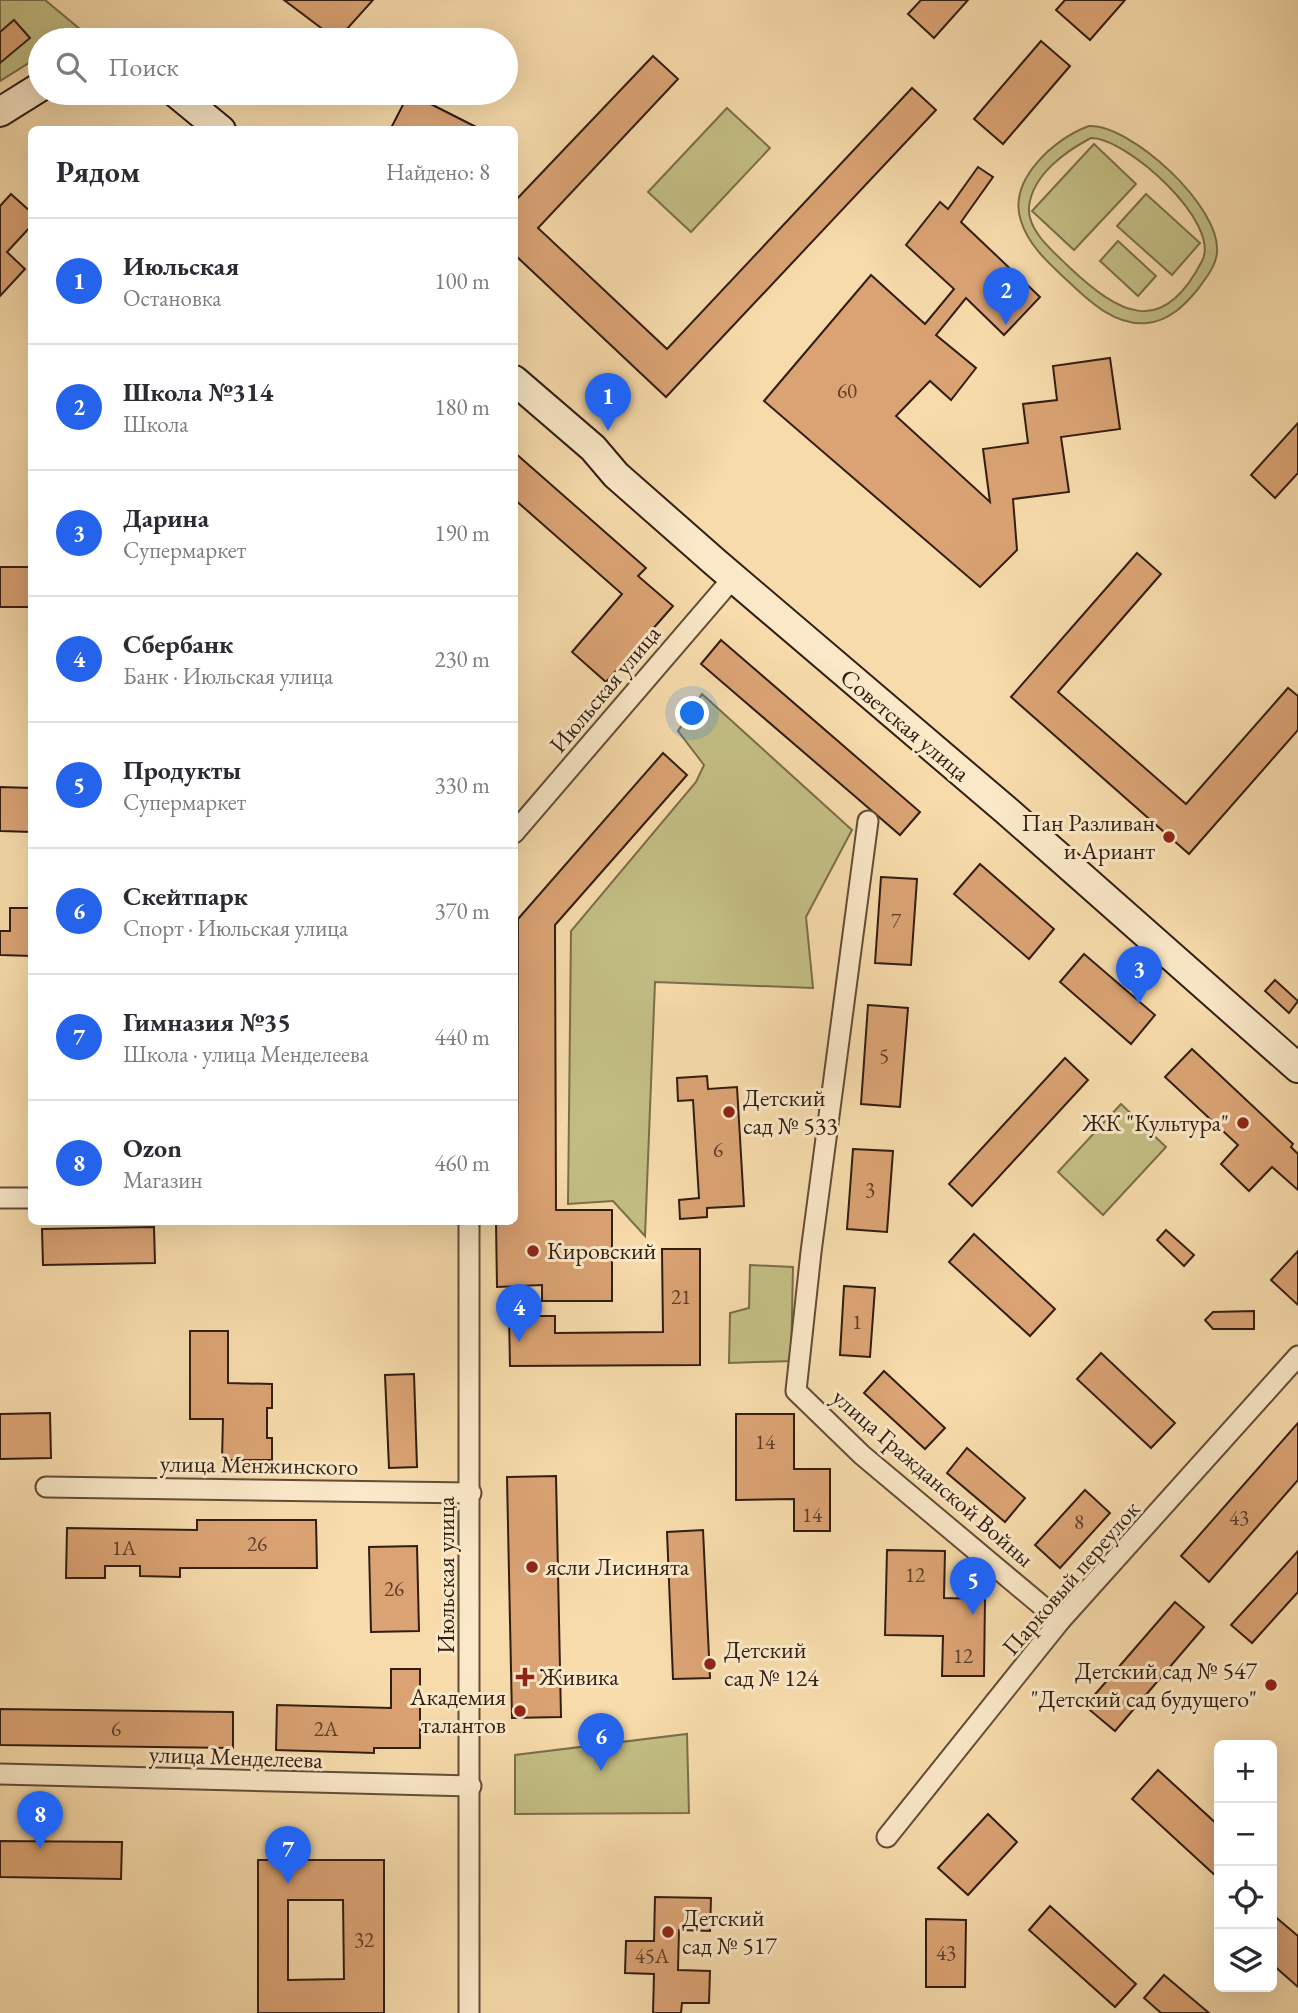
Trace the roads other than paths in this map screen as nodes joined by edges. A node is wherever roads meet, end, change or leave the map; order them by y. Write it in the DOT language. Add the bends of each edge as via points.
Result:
graph roads {
  1 [pos="28,94"];
  2 [pos="191,105"];
  3 [pos="0,112"];
  4 [pos="216,126"];
  5 [pos="518,383"];
  6 [pos="733,578"];
  7 [pos="868,821"];
  8 [pos="518,828"];
  9 [pos="1298,1068"];
  10 [pos="0,1198"];
  11 [pos="28,1198"];
  12 [pos="469,1225"];
  13 [pos="1298,1356"];
  14 [pos="46,1487"];
  15 [pos="471,1493"];
  16 [pos="1060,1621"];
  17 [pos="0,1774"];
  18 [pos="471,1786"];
  19 [pos="887,1837"];
  20 [pos="469,2013"];
  1 -- 3 [label="street"];
  2 -- 4 [label="street"];
  5 -- 6 [label="street, Советская улица"];
  6 -- 8 [label="street, Июльская улица"];
  6 -- 9 [label="street, Советская улица"];
  7 -- 16 [label="street, улица Гражданской Войны" via="796,1391 862,1455"];
  10 -- 11 [label="street"];
  12 -- 15 [label="street, Июльская улица" via="467,1435"];
  13 -- 16 [label="street, Парковый переулок"];
  14 -- 15 [label="street, улица Менжинского"];
  15 -- 18 [label="street, Июльская улица"];
  16 -- 19 [label="street, Парковый переулок"];
  17 -- 18 [label="street, улица Менделеева"];
  18 -- 20 [label="street, Июльская улица"];
}
